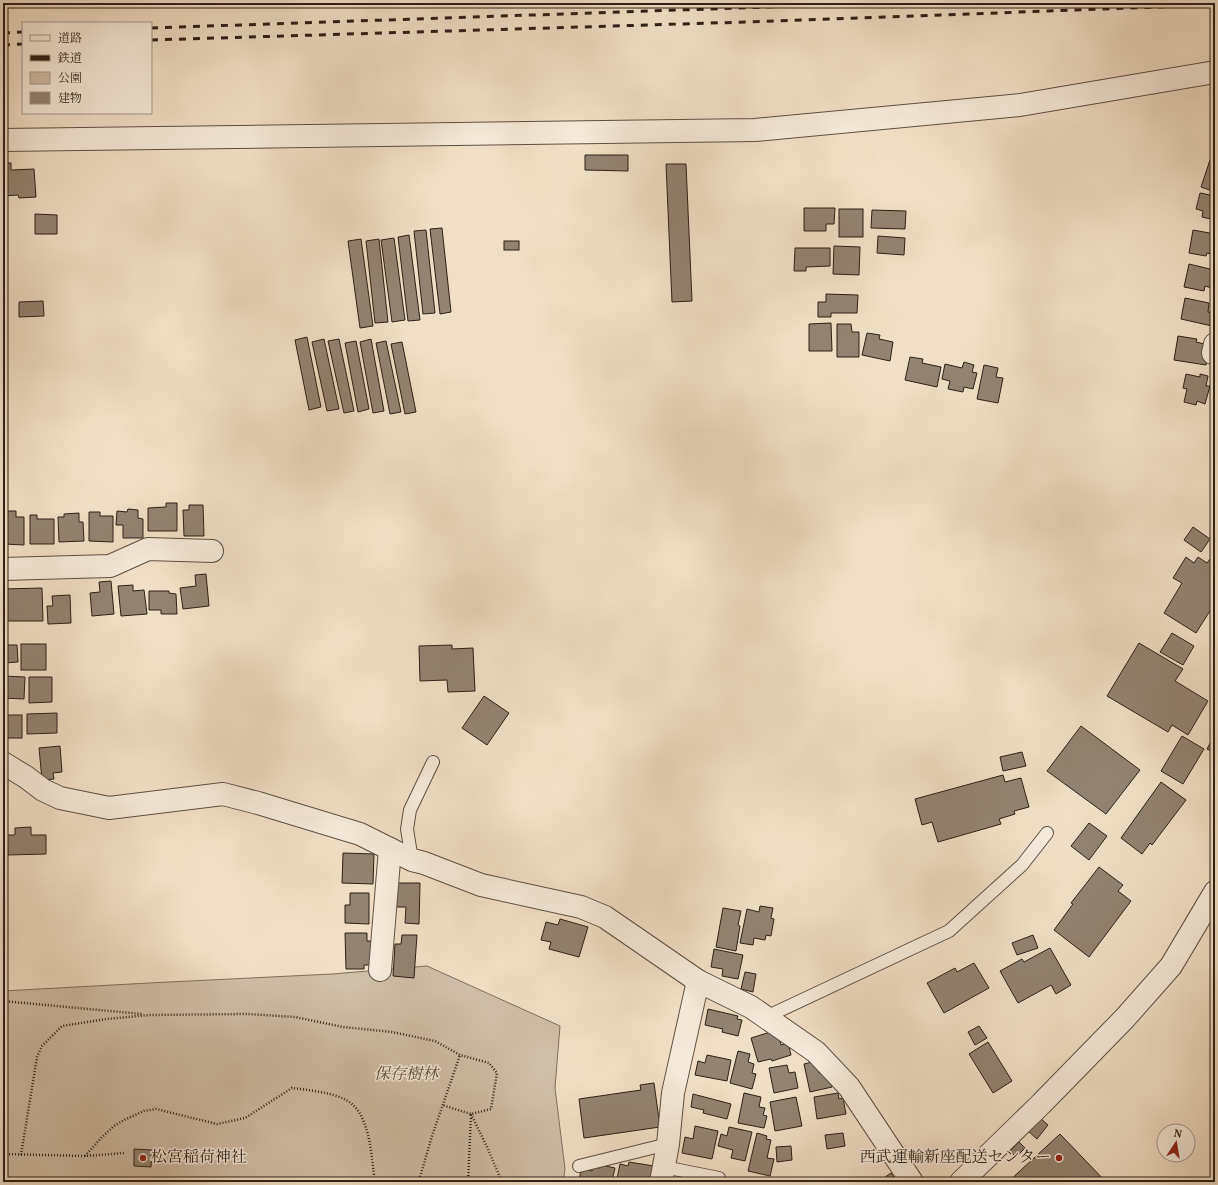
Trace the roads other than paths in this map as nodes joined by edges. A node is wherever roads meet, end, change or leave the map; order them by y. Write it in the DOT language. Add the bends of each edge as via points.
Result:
graph roads {
  1 [pos="1215,72"];
  2 [pos="3,140"];
  3 [pos="1215,344"];
  4 [pos="1215,353"];
  5 [pos="212,551"];
  6 [pos="3,569"];
  7 [pos="433,762"];
  8 [pos="3,763"];
  9 [pos="1047,833"];
  10 [pos="390,849"];
  11 [pos="412,860"];
  12 [pos="1215,892"];
  13 [pos="380,970"];
  14 [pos="698,981"];
  15 [pos="766,1017"];
  16 [pos="668,1144"];
  17 [pos="579,1166"];
  18 [pos="662,1174"];
  19 [pos="719,1178"];
  20 [pos="912,1182"];
  21 [pos="961,1182"];
  1 -- 2 [label="street" via="1020,105 755,130"];
  3 -- 4 [label="street"];
  5 -- 6 [label="street" via="148,549 110,566"];
  7 -- 11 [label="lane" via="410,810 407,829"];
  8 -- 10 [label="street" via="43,790 60,798 109,808 223,794 360,834"];
  9 -- 15 [label="lane" via="1022,865 949,931"];
  10 -- 11 [label="street"];
  10 -- 13 [label="street"];
  11 -- 14 [label="street" via="481,885 581,907 605,917"];
  12 -- 21 [label="street" via="1170,966 1120,1023"];
  14 -- 15 [label="street"];
  14 -- 16 [label="street" via="673,1093"];
  15 -- 20 [label="street" via="816,1052 849,1087"];
  16 -- 17 [label="lane"];
  16 -- 18 [label="street"];
  18 -- 19 [label="lane"];
}
